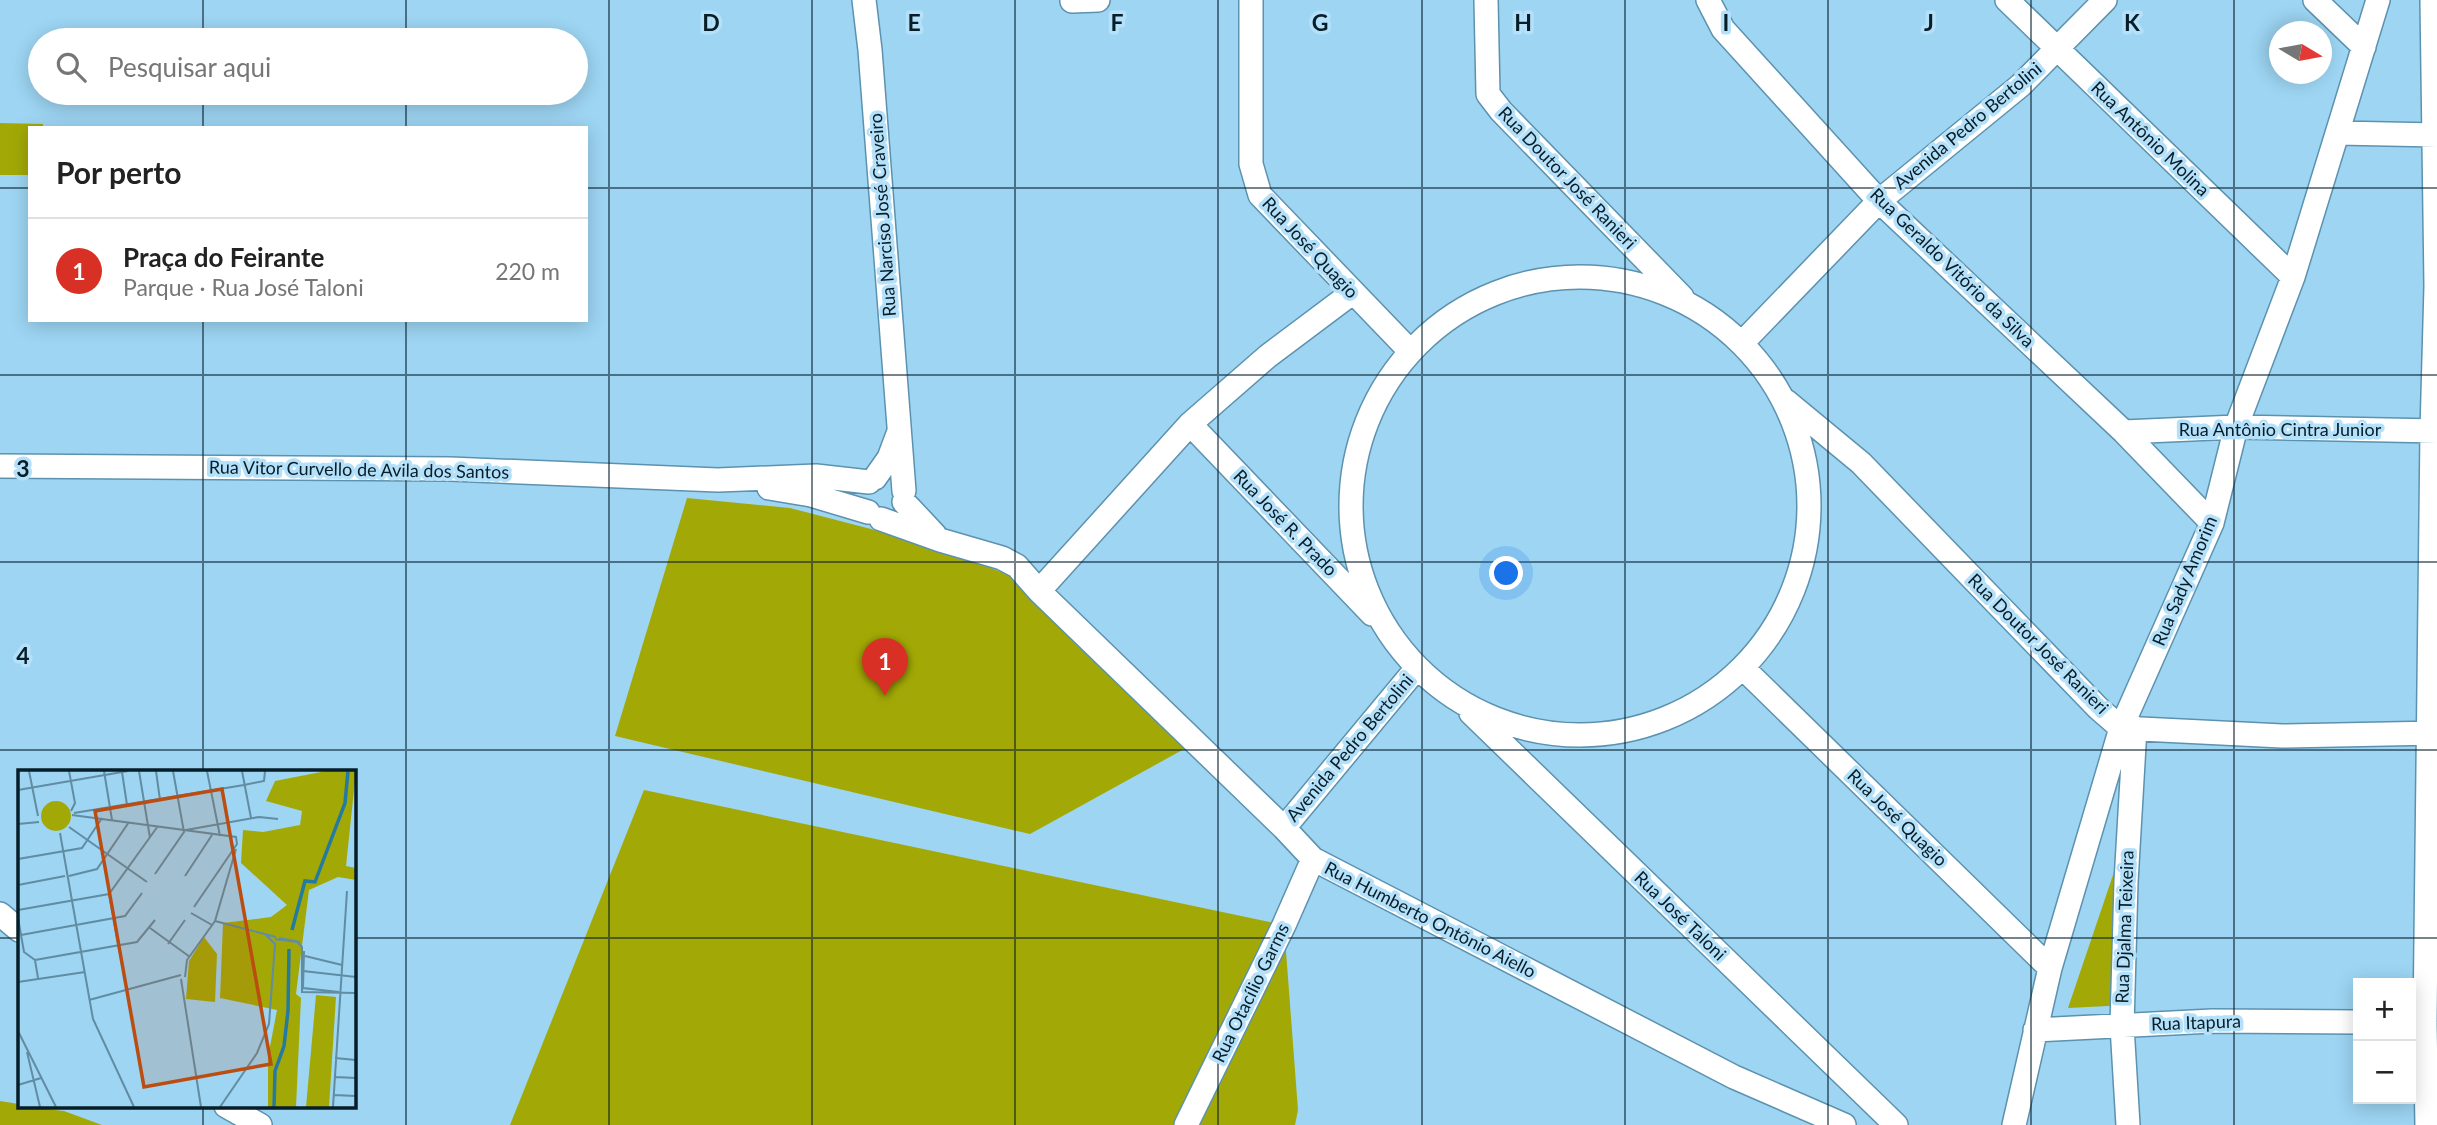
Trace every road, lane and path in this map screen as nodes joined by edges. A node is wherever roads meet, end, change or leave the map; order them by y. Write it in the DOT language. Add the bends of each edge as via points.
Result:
graph roads {
  1 [pos="864,0"];
  2 [pos="1098,0"];
  3 [pos="1251,0"];
  4 [pos="1486,0"];
  5 [pos="1708,0"];
  6 [pos="2007,0"];
  7 [pos="2105,0"];
  8 [pos="2315,0"];
  9 [pos="2378,0"];
  10 [pos="2432,0"];
  11 [pos="1072,1"];
  12 [pos="2364,47"];
  13 [pos="2057,48"];
  14 [pos="2338,133"];
  15 [pos="2436,135"];
  16 [pos="1880,201"];
  17 [pos="2293,277"];
  18 [pos="2436,286"];
  19 [pos="1352,293"];
  20 [pos="1684,299"];
  21 [pos="1743,342"];
  22 [pos="1410,351"];
  23 [pos="1786,401"];
  24 [pos="1190,424"];
  25 [pos="2236,427"];
  26 [pos="900,431"];
  27 [pos="2434,431"];
  28 [pos="2124,432"];
  29 [pos="0,466"];
  30 [pos="718,480"];
  31 [pos="872,480"];
  32 [pos="904,497"];
  33 [pos="874,516"];
  34 [pos="2212,523"];
  35 [pos="940,540"];
  36 [pos="2434,575"];
  37 [pos="1039,592"];
  38 [pos="1381,622"];
  39 [pos="1416,669"];
  40 [pos="1744,669"];
  41 [pos="1464,706"];
  42 [pos="2128,728"];
  43 [pos="2433,733"];
  44 [pos="1284,828"];
  45 [pos="1313,859"];
  46 [pos="0,914"];
  47 [pos="18,929"];
  48 [pos="2050,968"];
  49 [pos="2353,1023"];
  50 [pos="2424,1023"];
  51 [pos="2122,1026"];
  52 [pos="2035,1030"];
  53 [pos="230,1108"];
  54 [pos="260,1125"];
  55 [pos="1186,1125"];
  56 [pos="1844,1125"];
  57 [pos="1896,1125"];
  58 [pos="2014,1125"];
  59 [pos="2128,1125"];
  60 [pos="2427,1125"];
  1 -- 26 [label="street, Rua Narciso José Craveiro"];
  2 -- 11 [label="street"];
  3 -- 19 [label="street, Rua José Quagio" via="1251,164 1259,195"];
  4 -- 20 [label="street, Rua Doutor José Ranieri" via="1488,94"];
  5 -- 16 [label="street, Rua Geraldo Vitório da Silva" via="1723,29"];
  6 -- 13 [label="street, Rua Antônio Molina"];
  7 -- 13 [label="street, Avenida Pedro Bertolini"];
  8 -- 12 [label="street"];
  9 -- 12 [label="street, Rua Sady Amorim"];
  10 -- 15 [label="street"];
  12 -- 14 [label="street, Rua Sady Amorim"];
  13 -- 16 [label="street, Avenida Pedro Bertolini" via="2021,85"];
  13 -- 17 [label="street, Rua Antônio Molina"];
  14 -- 15 [label="street"];
  14 -- 17 [label="street, Rua Sady Amorim"];
  15 -- 18 [label="street"];
  16 -- 21 [label="street, Avenida Pedro Bertolini"];
  16 -- 28 [label="street, Rua Geraldo Vitório da Silva"];
  17 -- 25 [label="street, Rua Sady Amorim"];
  18 -- 27 [label="street"];
  19 -- 22 [label="street, Rua José Quagio"];
  19 -- 24 [label="street" via="1268,356"];
  20 -- 21 [label="street, Avenida Pedro Bertolini"];
  20 -- 22 [label="street, Avenida Pedro Bertolini" via="1613,277 1538,279 1468,304"];
  21 -- 23 [label="street, Avenida Pedro Bertolini"];
  22 -- 38 [label="street, Avenida Pedro Bertolini" via="1377,399 1356,453 1350,511 1358,568"];
  23 -- 40 [label="street, Avenida Pedro Bertolini" via="1808,469 1808,542 1786,610"];
  23 -- 42 [label="street, Rua Doutor José Ranieri" via="1861,463 2098,708"];
  24 -- 37 [label="street"];
  24 -- 38 [label="street, Rua José R. Prado"];
  25 -- 27 [label="street, Rua Antônio Cintra Junior"];
  25 -- 28 [label="street, Rua Antônio Cintra Junior"];
  25 -- 34 [label="street, Rua Sady Amorim"];
  26 -- 31 [label="street, Rua Narciso José Craveiro" via="889,458"];
  26 -- 32 [label="street, Rua Narciso José Craveiro"];
  27 -- 36 [label="street"];
  28 -- 34 [label="street, Rua Geraldo Vitório da Silva"];
  29 -- 30 [label="street, Rua Vitor Curvello de Avila dos Santos" via="450,469"];
  30 -- 31 [label="street, Rua Vitor Curvello de Avila dos Santos" via="816,476"];
  30 -- 33 [label="street, Rua Vitor Curvello de Avila dos Santos" via="811,495"];
  31 -- 32 [label="street" via="887,476 898,481"];
  31 -- 33 [label="street" via="863,492 863,503"];
  32 -- 33 [label="street" via="900,512 891,517"];
  32 -- 35 [label="street"];
  33 -- 35 [label="street"];
  34 -- 42 [label="street, Rua Sady Amorim"];
  35 -- 37 [label="street, Rua Humberto Ontõnio Aiello" via="1002,558 1017,566"];
  36 -- 43 [label="street"];
  37 -- 44 [label="street, Rua Humberto Ontõnio Aiello"];
  38 -- 39 [label="street, Avenida Pedro Bertolini"];
  39 -- 41 [label="street, Avenida Pedro Bertolini"];
  39 -- 44 [label="street, Avenida Pedro Bertolini"];
  40 -- 41 [label="street, Avenida Pedro Bertolini" via="1683,714 1610,736 1534,733"];
  40 -- 48 [label="street, Rua José Quagio"];
  41 -- 57 [label="street, Rua José Taloni"];
  42 -- 43 [label="street" via="2282,736"];
  42 -- 48 [label="street, Rua Sady Amorim"];
  42 -- 51 [label="street, Rua Djalma Teixeira"];
  43 -- 50 [label="street"];
  44 -- 45 [label="street, Rua Humberto Ontõnio Aiello"];
  45 -- 55 [label="street, Rua Otacílio Garms"];
  45 -- 56 [label="street, Rua Humberto Ontõnio Aiello" via="1734,1077"];
  46 -- 47 [label="street"];
  48 -- 52 [label="street, Rua Sady Amorim"];
  49 -- 51 [label="street, Rua Itapura" via="2212,1021"];
  50 -- 60 [label="street"];
  51 -- 52 [label="street, Rua Itapura"];
  51 -- 59 [label="street, Rua Djalma Teixeira"];
  52 -- 58 [label="street, Rua Sady Amorim"];
  53 -- 54 [label="street"];
}
